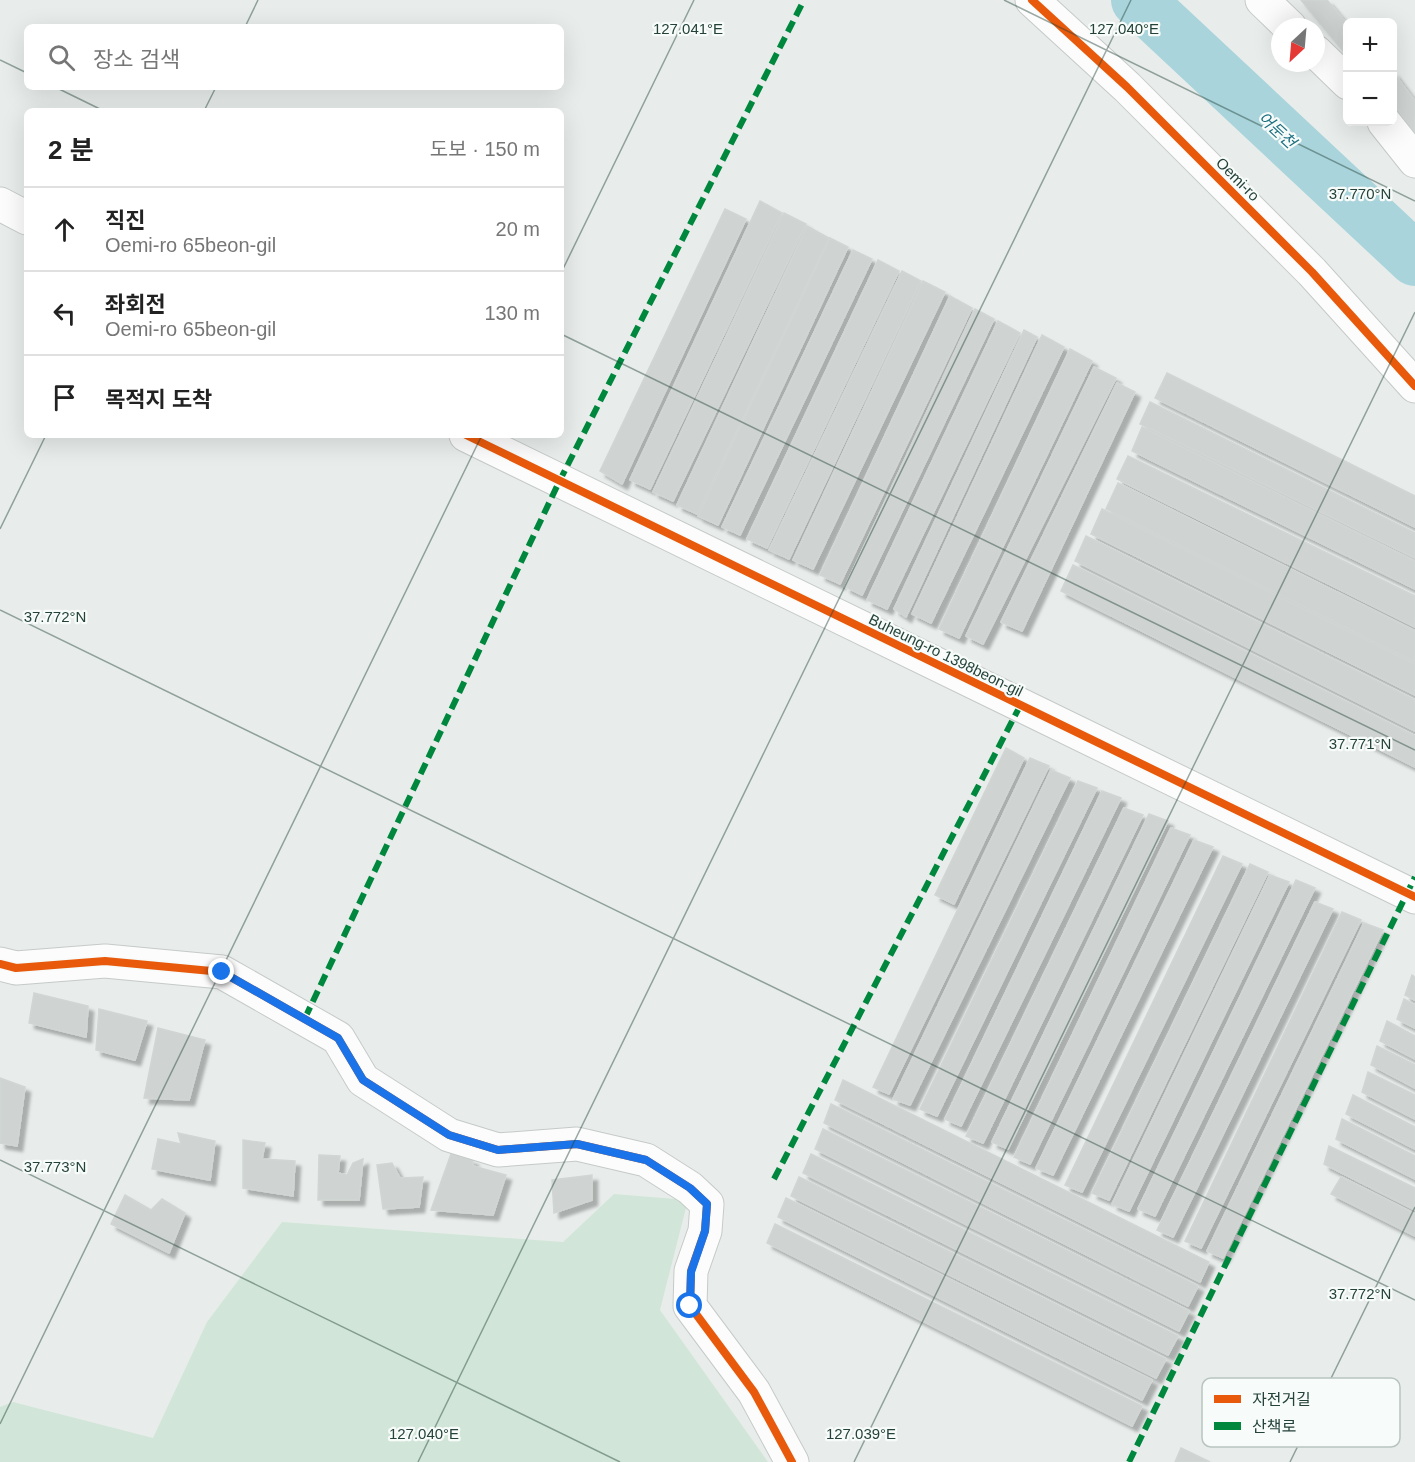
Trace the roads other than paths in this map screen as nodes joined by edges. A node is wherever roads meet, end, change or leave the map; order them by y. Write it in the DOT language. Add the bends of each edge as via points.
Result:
graph roads {
  1 [pos="1032,0"];
  2 [pos="1262,0"];
  3 [pos="1281,18"];
  4 [pos="1325,61"];
  5 [pos="1343,78"];
  6 [pos="1387,126"];
  7 [pos="1415,161"];
  8 [pos="0,204"];
  9 [pos="24,216"];
  10 [pos="1415,386"];
  11 [pos="472,438"];
  12 [pos="1415,897"];
  13 [pos="0,964"];
  14 [pos="792,1462"];
  1 -- 10 [label="street, Oemi-ro" via="1127,87 1312,272"];
  2 -- 3 [label="street"];
  4 -- 5 [label="street"];
  6 -- 7 [label="street"];
  8 -- 9 [label="street"];
  11 -- 12 [label="street, Buheung-ro 1398beon-gil"];
  13 -- 14 [label="street" via="16,968 105,961 222,972 338,1038 363,1080 449,1135 498,1150 577,1144 646,1160 690,1188 707,1204 705,1231 691,1272 690,1306 754,1392"];
}
